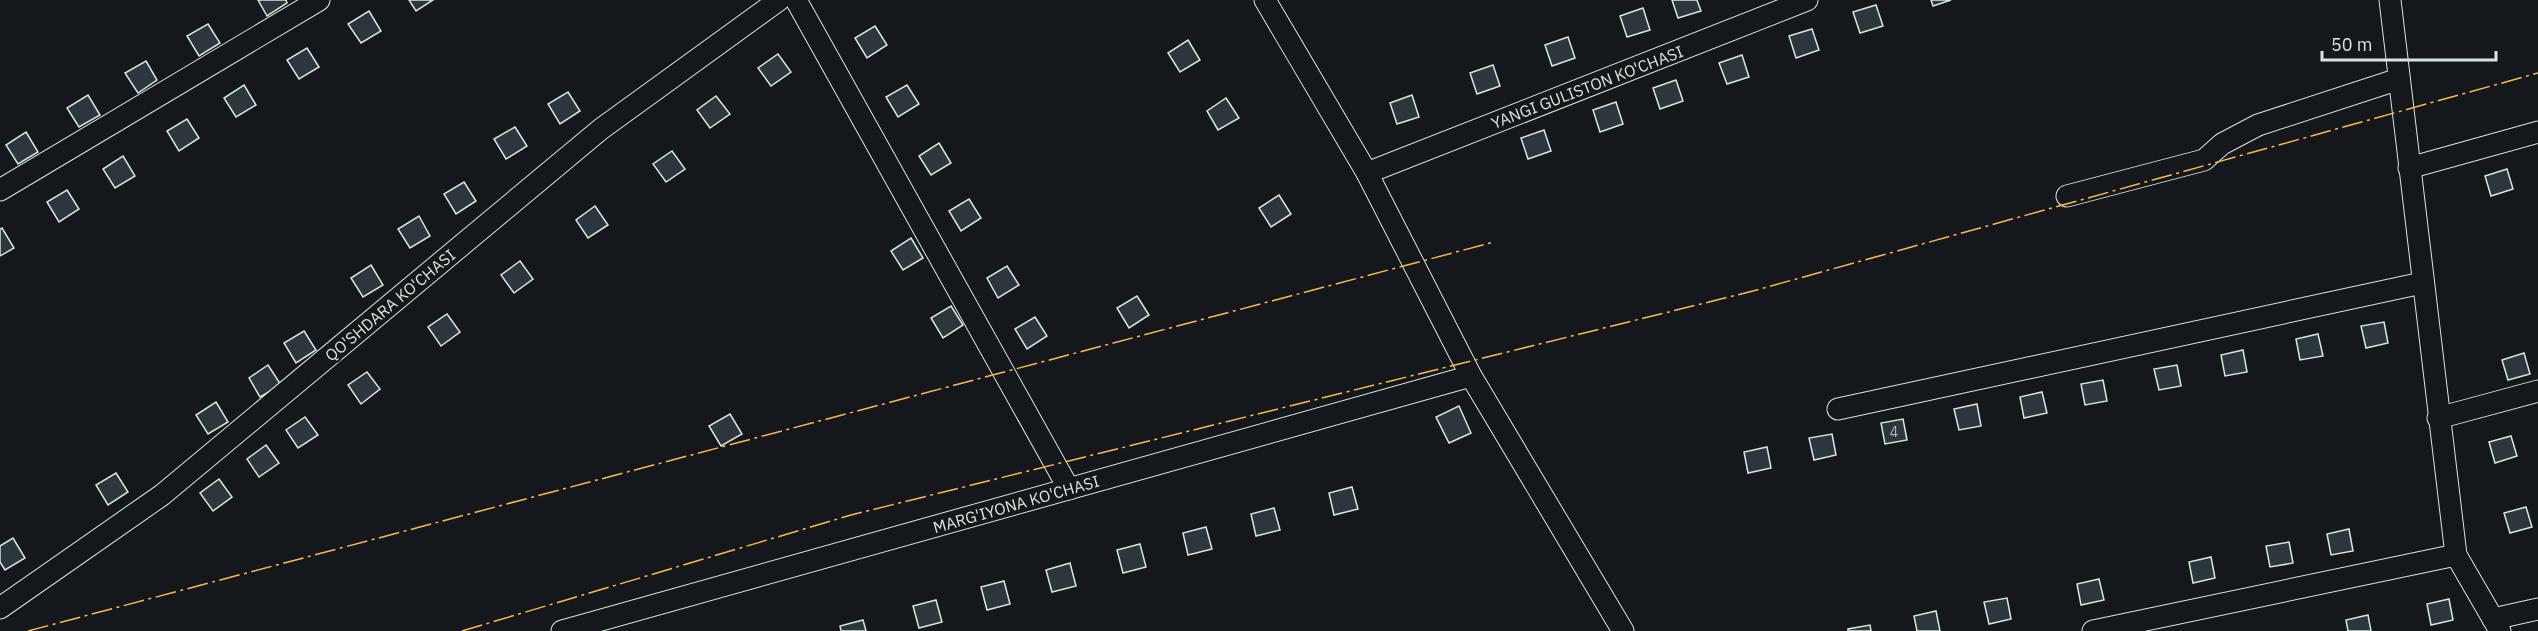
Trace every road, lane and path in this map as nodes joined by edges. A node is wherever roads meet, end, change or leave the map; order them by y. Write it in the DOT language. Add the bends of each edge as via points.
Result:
graph roads {
  1 [pos="319,0"];
  2 [pos="779,0"];
  3 [pos="796,0"];
  4 [pos="1265,0"];
  5 [pos="1807,0"];
  6 [pos="2390,0"];
  7 [pos="2399,78"];
  8 [pos="2538,132"];
  9 [pos="2409,168"];
  10 [pos="1367,173"];
  11 [pos="0,190"];
  12 [pos="2067,196"];
  13 [pos="2422,284"];
  14 [pos="1471,376"];
  15 [pos="2538,391"];
  16 [pos="1838,409"];
  17 [pos="2438,418"];
  18 [pos="1069,489"];
  19 [pos="2456,555"];
  20 [pos="0,608"];
  21 [pos="2538,609"];
  22 [pos="2497,625"];
  23 [pos="562,631"];
  24 [pos="1623,631"];
  25 [pos="2093,631"];
  1 -- 11 [label="street"];
  2 -- 20 [label="street, QO'SHDARA KO'CHASI" via="600,129 162,495"];
  3 -- 18 [label="street"];
  4 -- 10 [label="street"];
  5 -- 10 [label="street, YANGI GULISTON KO'CHASI"];
  6 -- 7 [label="street"];
  7 -- 9 [label="street"];
  7 -- 12 [label="street" via="2258,125 2222,144 2204,160"];
  8 -- 9 [label="street"];
  9 -- 13 [label="street"];
  10 -- 14 [label="street"];
  13 -- 16 [label="street"];
  13 -- 17 [label="street"];
  14 -- 18 [label="street, MARG'IYONA KO'CHASI"];
  14 -- 24 [label="street"];
  15 -- 17 [label="street"];
  17 -- 19 [label="street"];
  18 -- 23 [label="street, MARG'IYONA KO'CHASI"];
  19 -- 22 [label="street"];
  19 -- 25 [label="street"];
  21 -- 22 [label="street"];
}
